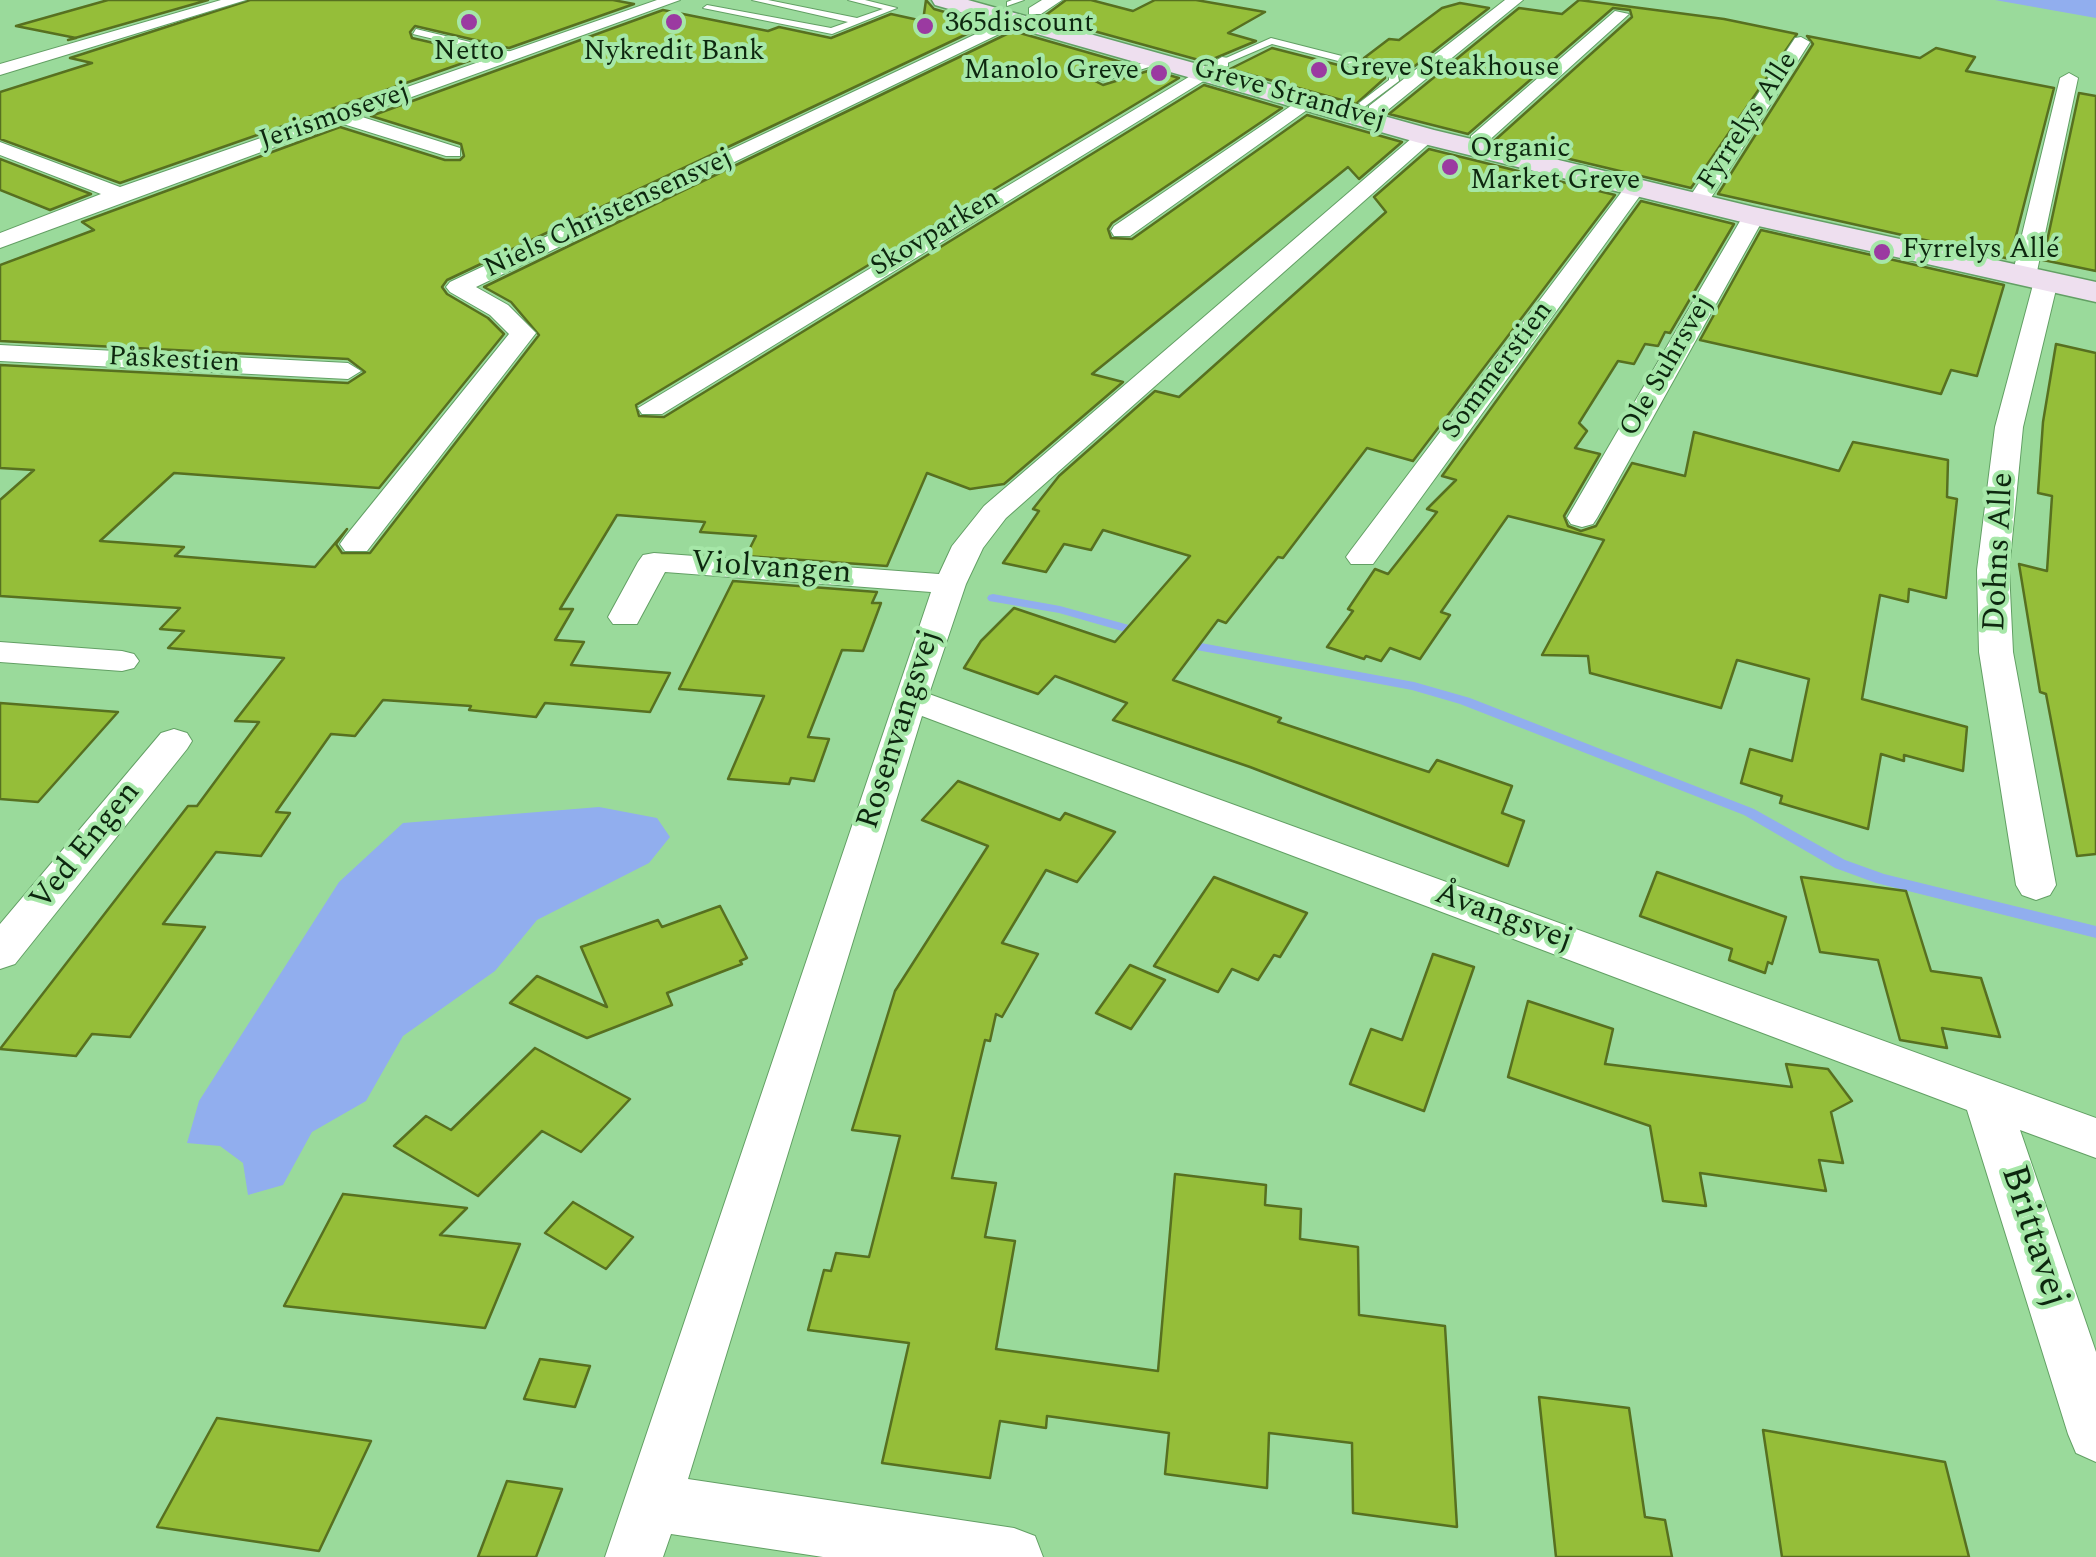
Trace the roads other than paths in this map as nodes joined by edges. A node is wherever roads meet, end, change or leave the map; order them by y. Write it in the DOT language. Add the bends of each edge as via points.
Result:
graph roads {
  1 [pos="238,0"];
  2 [pos="672,0"];
  3 [pos="733,0"];
  4 [pos="756,0"];
  5 [pos="852,0"];
  6 [pos="943,0"];
  7 [pos="1515,0"];
  8 [pos="1022,6"];
  9 [pos="1621,14"];
  10 [pos="858,21"];
  11 [pos="416,32"];
  12 [pos="1801,42"];
  13 [pos="513,55"];
  14 [pos="1162,60"];
  15 [pos="1212,67"];
  16 [pos="0,70"];
  17 [pos="1088,74"];
  18 [pos="2070,78"];
  19 [pos="1307,102"];
  20 [pos="1369,107"];
  21 [pos="338,116"];
  22 [pos="1426,136"];
  23 [pos="1478,140"];
  24 [pos="0,148"];
  25 [pos="453,152"];
  26 [pos="1636,186"];
  27 [pos="120,194"];
  28 [pos="1698,202"];
  29 [pos="1754,216"];
  30 [pos="1122,231"];
  31 [pos="0,240"];
  32 [pos="2035,278"];
  33 [pos="2096,292"];
  34 [pos="0,353"];
  35 [pos="348,371"];
  36 [pos="652,408"];
  37 [pos="1582,518"];
  38 [pos="356,544"];
  39 [pos="1362,556"];
  40 [pos="950,584"];
  41 [pos="624,617"];
  42 [pos="0,652"];
  43 [pos="122,661"];
  44 [pos="910,700"];
  45 [pos="174,741"];
  46 [pos="2036,885"];
  47 [pos="0,954"];
  48 [pos="1986,1098"];
  49 [pos="2096,1138"];
  50 [pos="2096,1434"];
  51 [pos="652,1502"];
  52 [pos="634,1557"];
  53 [pos="1014,1557"];
  1 -- 16 [label="street"];
  2 -- 13 [label="street, Jerismosevej"];
  3 -- 10 [label="lane" via="707,8 832,31"];
  4 -- 10 [label="lane"];
  5 -- 10 [label="lane" via="892,8"];
  6 -- 8 [label="main road, Greve Strandvej"];
  7 -- 20 [label="street"];
  8 -- 14 [label="main road, Greve Strandvej"];
  8 -- 15 [label="main road, Greve Strandvej"];
  8 -- 38 [label="street, Niels Christensensvej" via="458,287 523,333"];
  9 -- 23 [label="street"];
  11 -- 13 [label="lane"];
  12 -- 28 [label="street, Fyrrelys Alle"];
  13 -- 21 [label="street, Jerismosevej"];
  14 -- 15 [label="main road, Greve Strandvej"];
  14 -- 17 [label="lane" via="1104,78"];
  15 -- 19 [label="main road, Greve Strandvej"];
  15 -- 20 [label="main road, Greve Strandvej"];
  15 -- 20 [label="lane" via="1272,42 1394,72 1394,81"];
  15 -- 36 [label="street, Skovparken"];
  18 -- 32 [label="street, Dohns Alle"];
  19 -- 22 [label="main road, Greve Strandvej"];
  19 -- 30 [label="street"];
  20 -- 23 [label="main road, Greve Strandvej"];
  21 -- 25 [label="street"];
  21 -- 27 [label="street, Jerismosevej"];
  22 -- 26 [label="main road, Greve Strandvej"];
  22 -- 40 [label="street, Rosenvangsvej" via="995,512"];
  23 -- 26 [label="main road, Greve Strandvej"];
  24 -- 27 [label="street"];
  26 -- 28 [label="main road, Greve Strandvej"];
  26 -- 39 [label="street, Sommerstien"];
  27 -- 31 [label="street, Jerismosevej"];
  28 -- 29 [label="main road, Greve Strandvej"];
  29 -- 32 [label="main road, Greve Strandvej"];
  29 -- 37 [label="street, Ole Suhrsvej"];
  32 -- 33 [label="main road, Greve Strandvej"];
  32 -- 46 [label="street, Dohns Alle" via="1993,570 1996,652"];
  34 -- 35 [label="street, Påskestien"];
  40 -- 41 [label="street, Violvangen" via="654,562"];
  40 -- 44 [label="street, Rosenvangsvej"];
  42 -- 43 [label="street"];
  44 -- 48 [label="street, Åvangsvej"];
  44 -- 51 [label="street, Rosenvangsvej"];
  45 -- 47 [label="street, Ved Engen"];
  48 -- 49 [label="street, Åvangsvej"];
  48 -- 50 [label="street, Brittavej"];
  51 -- 52 [label="street, Rosenvangsvej"];
  51 -- 53 [label="street"];
}
